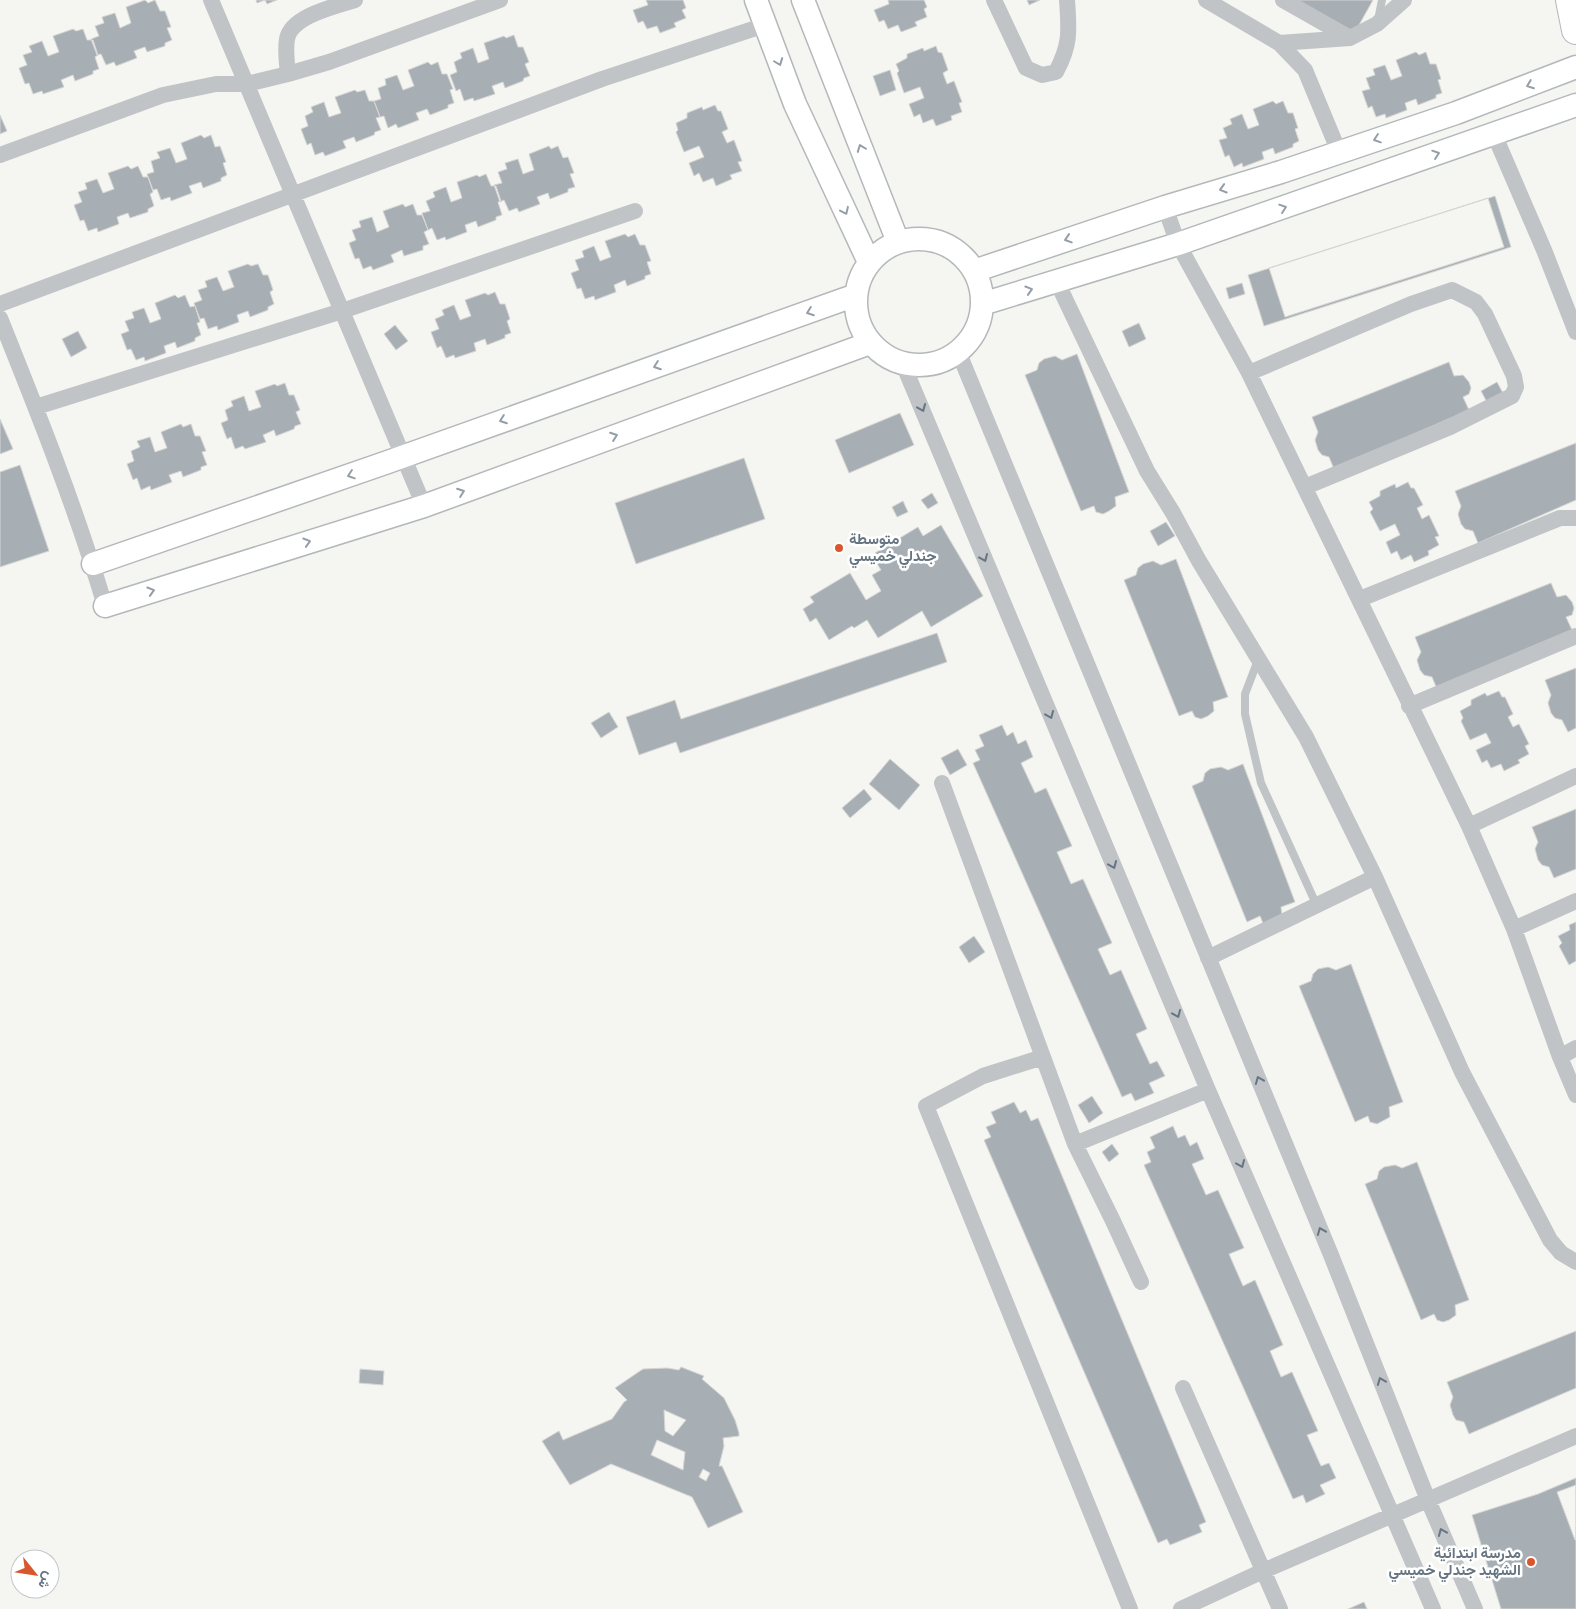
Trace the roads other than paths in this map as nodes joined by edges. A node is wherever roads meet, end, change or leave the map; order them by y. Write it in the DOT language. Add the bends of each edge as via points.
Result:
graph roads {
  1 [pos="211,0"];
  2 [pos="355,0"];
  3 [pos="500,0"];
  4 [pos="756,0"];
  5 [pos="803,0"];
  6 [pos="994,0"];
  7 [pos="1067,0"];
  8 [pos="1206,0"];
  9 [pos="1283,0"];
  10 [pos="1382,0"];
  11 [pos="1404,0"];
  12 [pos="1558,0"];
  13 [pos="1570,0"];
  14 [pos="1377,24"];
  15 [pos="765,25"];
  16 [pos="1576,30"];
  17 [pos="1350,38"];
  18 [pos="1576,40"];
  19 [pos="1279,43"];
  20 [pos="1576,67"];
  21 [pos="288,74"];
  22 [pos="247,84"];
  23 [pos="1576,105"];
  24 [pos="1494,134"];
  25 [pos="1339,152"];
  26 [pos="0,155"];
  27 [pos="293,195"];
  28 [pos="1165,207"];
  29 [pos="635,211"];
  30 [pos="898,242"];
  31 [pos="1178,244"];
  32 [pos="869,262"];
  33 [pos="974,271"];
  34 [pos="1057,282"];
  35 [pos="856,295"];
  36 [pos="0,304"];
  37 [pos="982,304"];
  38 [pos="342,311"];
  39 [pos="0,318"];
  40 [pos="1576,332"];
  41 [pos="870,342"];
  42 [pos="958,351"];
  43 [pos="903,364"];
  44 [pos="1249,373"];
  45 [pos="36,407"];
  46 [pos="403,456"];
  47 [pos="1305,488"];
  48 [pos="424,506"];
  49 [pos="1576,518"];
  50 [pos="93,564"];
  51 [pos="1360,600"];
  52 [pos="105,606"];
  53 [pos="1576,636"];
  54 [pos="1258,660"];
  55 [pos="1409,706"];
  56 [pos="1576,776"];
  57 [pos="942,783"];
  58 [pos="1469,826"];
  59 [pos="1375,877"];
  60 [pos="1576,901"];
  61 [pos="1317,906"];
  62 [pos="1514,929"];
  63 [pos="1208,958"];
  64 [pos="1576,1048"];
  65 [pos="1043,1057"];
  66 [pos="1560,1057"];
  67 [pos="1208,1090"];
  68 [pos="1576,1095"];
  69 [pos="1075,1144"];
  70 [pos="1576,1262"];
  71 [pos="1141,1282"];
  72 [pos="1183,1388"];
  73 [pos="1576,1436"];
  74 [pos="1428,1500"];
  75 [pos="1393,1515"];
  76 [pos="1263,1571"];
  77 [pos="1189,1607"];
  78 [pos="1130,1609"];
  79 [pos="1280,1609"];
  80 [pos="1433,1609"];
  81 [pos="1475,1609"];
  1 -- 22 [label="street"];
  2 -- 21 [label="street" via="297,23 287,37"];
  3 -- 21 [label="street"];
  4 -- 15 [label="street"];
  30 -- 5 [label="street, one-way"];
  6 -- 7 [label="street" via="1026,68 1042,75 1056,72 1063,59 1070,34"];
  8 -- 19 [label="street"];
  9 -- 17 [label="street"];
  10 -- 14 [label="lane"];
  11 -- 14 [label="street"];
  12 -- 18 [label="street"];
  13 -- 16 [label="highway"];
  14 -- 17 [label="street"];
  15 -- 27 [label="street" via="602,79"];
  15 -- 32 [label="street, one-way" via="795,104"];
  17 -- 19 [label="street"];
  19 -- 25 [label="street" via="1306,70"];
  20 -- 25 [label="street, one-way" via="1456,113"];
  21 -- 22 [label="street"];
  22 -- 26 [label="street" via="216,84 163,95"];
  22 -- 27 [label="street"];
  23 -- 24 [label="street"];
  31 -- 24 [label="street, one-way"];
  24 -- 40 [label="street"];
  25 -- 28 [label="street, one-way"];
  27 -- 36 [label="street"];
  27 -- 38 [label="street"];
  28 -- 31 [label="street"];
  28 -- 33 [label="street, one-way"];
  29 -- 38 [label="street"];
  30 -- 32 [label="street"];
  30 -- 33 [label="street" via="917,238 950,246"];
  31 -- 34 [label="street"];
  31 -- 44 [label="street"];
  32 -- 35 [label="street" via="860,278"];
  33 -- 37 [label="street"];
  37 -- 34 [label="street, one-way"];
  34 -- 54 [label="street" via="1147,471"];
  35 -- 41 [label="street" via="856,312"];
  35 -- 46 [label="street, one-way"];
  37 -- 42 [label="street" via="979,322"];
  38 -- 45 [label="street"];
  38 -- 46 [label="street"];
  39 -- 45 [label="street"];
  41 -- 43 [label="street" via="885,356"];
  48 -- 41 [label="street, one-way"];
  42 -- 43 [label="street" via="941,361"];
  42 -- 63 [label="street"];
  43 -- 67 [label="street, one-way"];
  44 -- 47 [label="street"];
  44 -- 47 [label="street" via="1411,304 1452,290 1476,302 1485,314 1514,376 1516,387 1512,396 1450,427"];
  45 -- 50 [label="street"];
  46 -- 48 [label="street"];
  46 -- 50 [label="street, one-way"];
  47 -- 51 [label="street"];
  52 -- 48 [label="street, one-way"];
  49 -- 51 [label="street" via="1560,518"];
  50 -- 52 [label="street"];
  51 -- 55 [label="street"];
  53 -- 55 [label="street"];
  54 -- 59 [label="street" via="1306,737"];
  54 -- 61 [label="lane" via="1245,694 1244,714 1261,783"];
  55 -- 58 [label="street"];
  56 -- 58 [label="street"];
  57 -- 65 [label="street"];
  58 -- 62 [label="street"];
  59 -- 61 [label="street"];
  59 -- 70 [label="street" via="1467,1081 1550,1240 1561,1253"];
  60 -- 62 [label="street"];
  61 -- 63 [label="street"];
  62 -- 66 [label="street"];
  74 -- 63 [label="street, one-way"];
  64 -- 66 [label="street"];
  65 -- 69 [label="street"];
  65 -- 78 [label="street" via="983,1076 926,1106"];
  66 -- 68 [label="street"];
  67 -- 69 [label="street"];
  67 -- 75 [label="street, one-way"];
  69 -- 71 [label="street"];
  72 -- 76 [label="street"];
  73 -- 74 [label="street"];
  74 -- 75 [label="street"];
  81 -- 74 [label="street, one-way"];
  75 -- 76 [label="street"];
  75 -- 80 [label="street"];
  76 -- 77 [label="street"];
  76 -- 79 [label="street"];
}
